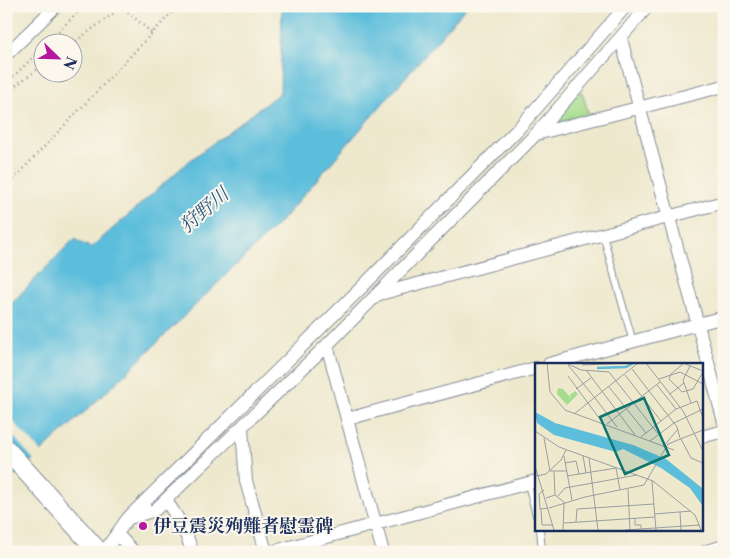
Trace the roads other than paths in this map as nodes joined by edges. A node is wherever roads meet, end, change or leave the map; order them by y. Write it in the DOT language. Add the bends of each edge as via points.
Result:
graph roads {
  1 [pos="56,6"];
  2 [pos="626,6"];
  3 [pos="648,6"];
  4 [pos="621,39"];
  5 [pos="6,55"];
  6 [pos="724,86"];
  7 [pos="640,108"];
  8 [pos="536,134"];
  9 [pos="724,202"];
  10 [pos="669,217"];
  11 [pos="603,235"];
  12 [pos="376,295"];
  13 [pos="724,316"];
  14 [pos="698,324"];
  15 [pos="633,342"];
  16 [pos="327,345"];
  17 [pos="553,363"];
  18 [pos="535,368"];
  19 [pos="348,419"];
  20 [pos="724,422"];
  21 [pos="242,429"];
  22 [pos="724,431"];
  23 [pos="702,437"];
  24 [pos="6,449"];
  25 [pos="532,483"];
  26 [pos="166,501"];
  27 [pos="535,507"];
  28 [pos="128,518"];
  29 [pos="376,525"];
  30 [pos="540,530"];
  31 [pos="117,534"];
  32 [pos="93,546"];
  33 [pos="724,546"];
  34 [pos="104,552"];
  35 [pos="134,552"];
  36 [pos="192,552"];
  37 [pos="266,552"];
  38 [pos="271,552"];
  39 [pos="383,552"];
  40 [pos="542,552"];
  41 [pos="704,552"];
  1 -- 5 [label="street"];
  2 -- 28 [label="street" via="518,129"];
  3 -- 4 [label="street"];
  4 -- 7 [label="street"];
  4 -- 8 [label="street"];
  6 -- 7 [label="street"];
  7 -- 8 [label="street"];
  7 -- 10 [label="street"];
  8 -- 12 [label="street"];
  9 -- 10 [label="street"];
  10 -- 11 [label="street"];
  10 -- 14 [label="street"];
  11 -- 12 [label="street"];
  11 -- 15 [label="lane"];
  12 -- 16 [label="street"];
  13 -- 14 [label="street"];
  14 -- 15 [label="street"];
  14 -- 20 [label="street"];
  15 -- 17 [label="street"];
  16 -- 19 [label="street"];
  16 -- 21 [label="street"];
  18 -- 19 [label="street"];
  19 -- 29 [label="street"];
  21 -- 26 [label="street"];
  21 -- 37 [label="street" via="246,481"];
  22 -- 23 [label="street"];
  24 -- 32 [label="main road"];
  25 -- 27 [label="lane"];
  25 -- 29 [label="street"];
  26 -- 28 [label="street" via="155,510"];
  26 -- 36 [label="street" via="179,518"];
  28 -- 31 [label="street"];
  29 -- 38 [label="street"];
  29 -- 39 [label="street"];
  30 -- 40 [label="lane"];
  31 -- 34 [label="street"];
  31 -- 35 [label="street"];
  33 -- 41 [label="street"];
}
